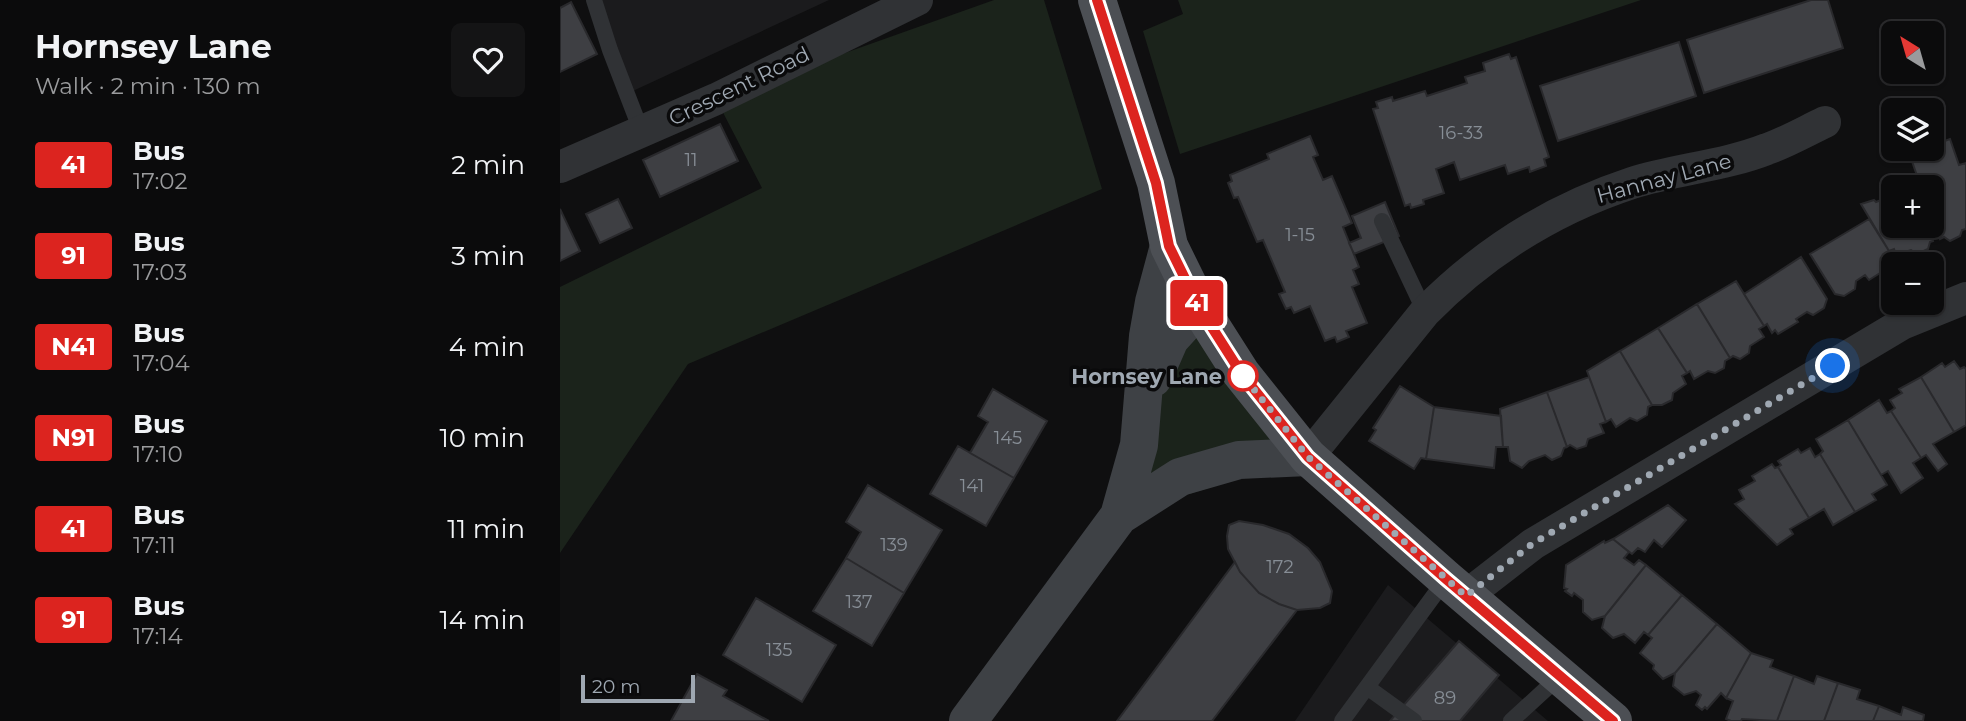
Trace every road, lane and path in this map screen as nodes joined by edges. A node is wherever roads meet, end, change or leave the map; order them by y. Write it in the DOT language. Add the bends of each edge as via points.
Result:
graph roads {
  1 [pos="594,0"];
  2 [pos="916,0"];
  3 [pos="1097,0"];
  4 [pos="1825,122"];
  5 [pos="642,133"];
  6 [pos="560,167"];
  7 [pos="1382,221"];
  8 [pos="1169,246"];
  9 [pos="1966,298"];
  10 [pos="1199,307"];
  11 [pos="1425,312"];
  12 [pos="1143,399"];
  13 [pos="1308,457"];
  14 [pos="1119,516"];
  15 [pos="1456,587"];
  16 [pos="1560,676"];
  17 [pos="1367,687"];
  18 [pos="968,721"];
  19 [pos="1342,721"];
  20 [pos="1413,721"];
  21 [pos="1511,721"];
  22 [pos="1613,721"];
  1 -- 5 [label="lane"];
  2 -- 5 [label="street, Crescent Road"];
  3 -- 8 [label="main road" via="1156,183"];
  4 -- 11 [label="street, Hannay Lane" via="1766,150 1634,182 1577,203 1517,236"];
  5 -- 6 [label="street, Crescent Road"];
  7 -- 11 [label="lane"];
  8 -- 10 [label="main road"];
  8 -- 12 [label="main road" via="1148,336"];
  9 -- 15 [label="street" via="1902,324"];
  10 -- 12 [label="main road" via="1170,338"];
  10 -- 13 [label="main road" via="1241,373"];
  11 -- 13 [label="street, Hannay Lane"];
  12 -- 14 [label="main road" via="1139,445"];
  13 -- 14 [label="main road" via="1239,460 1180,477"];
  13 -- 15 [label="main road"];
  14 -- 18 [label="main road"];
  15 -- 16 [label="main road"];
  15 -- 17 [label="lane"];
  16 -- 21 [label="lane"];
  16 -- 22 [label="main road"];
  17 -- 19 [label="lane"];
  17 -- 20 [label="lane"];
}
